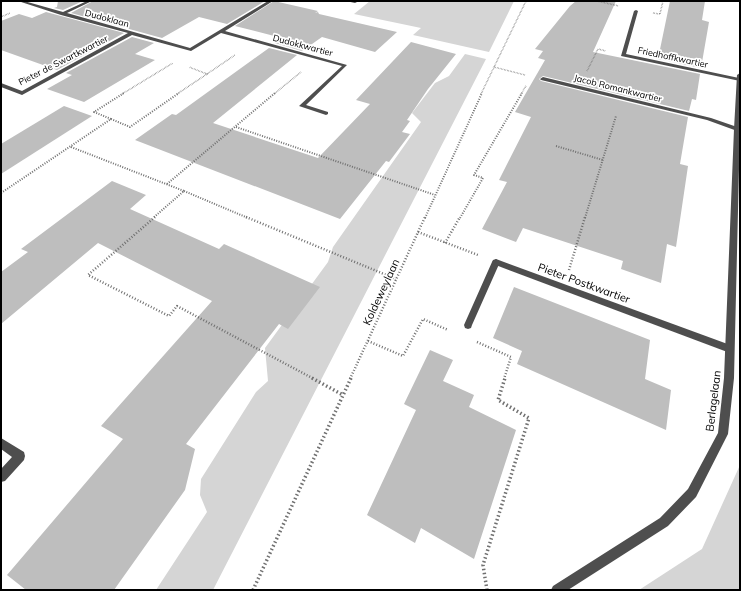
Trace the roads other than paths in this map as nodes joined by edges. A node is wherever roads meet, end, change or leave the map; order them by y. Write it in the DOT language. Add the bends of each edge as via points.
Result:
graph roads {
  1 [pos="20,1"];
  2 [pos="90,1"];
  3 [pos="271,1"];
  4 [pos="348,1"];
  5 [pos="355,2"];
  6 [pos="636,11"];
  7 [pos="62,14"];
  8 [pos="222,32"];
  9 [pos="132,33"];
  10 [pos="740,76"];
  11 [pos="543,79"];
  12 [pos="740,80"];
  13 [pos="1,84"];
  14 [pos="326,113"];
  15 [pos="738,129"];
  16 [pos="738,187"];
  17 [pos="468,325"];
  18 [pos="730,350"];
  19 [pos="1,443"];
  20 [pos="1,477"];
  21 [pos="557,590"];
  1 -- 7 [label="street, Dudoklaan"];
  2 -- 7 [label="street"];
  3 -- 8 [label="street"];
  4 -- 5 [label="street"];
  6 -- 12 [label="street, Friedhoffkwartier" via="623,55"];
  7 -- 9 [label="street, Dudoklaan"];
  8 -- 9 [label="street, Dudoklaan" via="191,50"];
  8 -- 14 [label="street, Dudokkwartier" via="345,65 302,106"];
  9 -- 13 [label="street, Pieter de Swartkwartier" via="22,93"];
  10 -- 12 [label="street, Berlagelaan"];
  11 -- 15 [label="street, Jacob Romankwartier" via="709,119"];
  12 -- 15 [label="street, Berlagelaan"];
  15 -- 16 [label="street, Berlagelaan"];
  16 -- 18 [label="street, Berlagelaan"];
  17 -- 18 [label="street, Pieter Postkwartier" via="496,262"];
  18 -- 21 [label="street, Berlagelaan" via="723,434 692,493 664,522"];
  19 -- 20 [label="street" via="20,456"];
}
